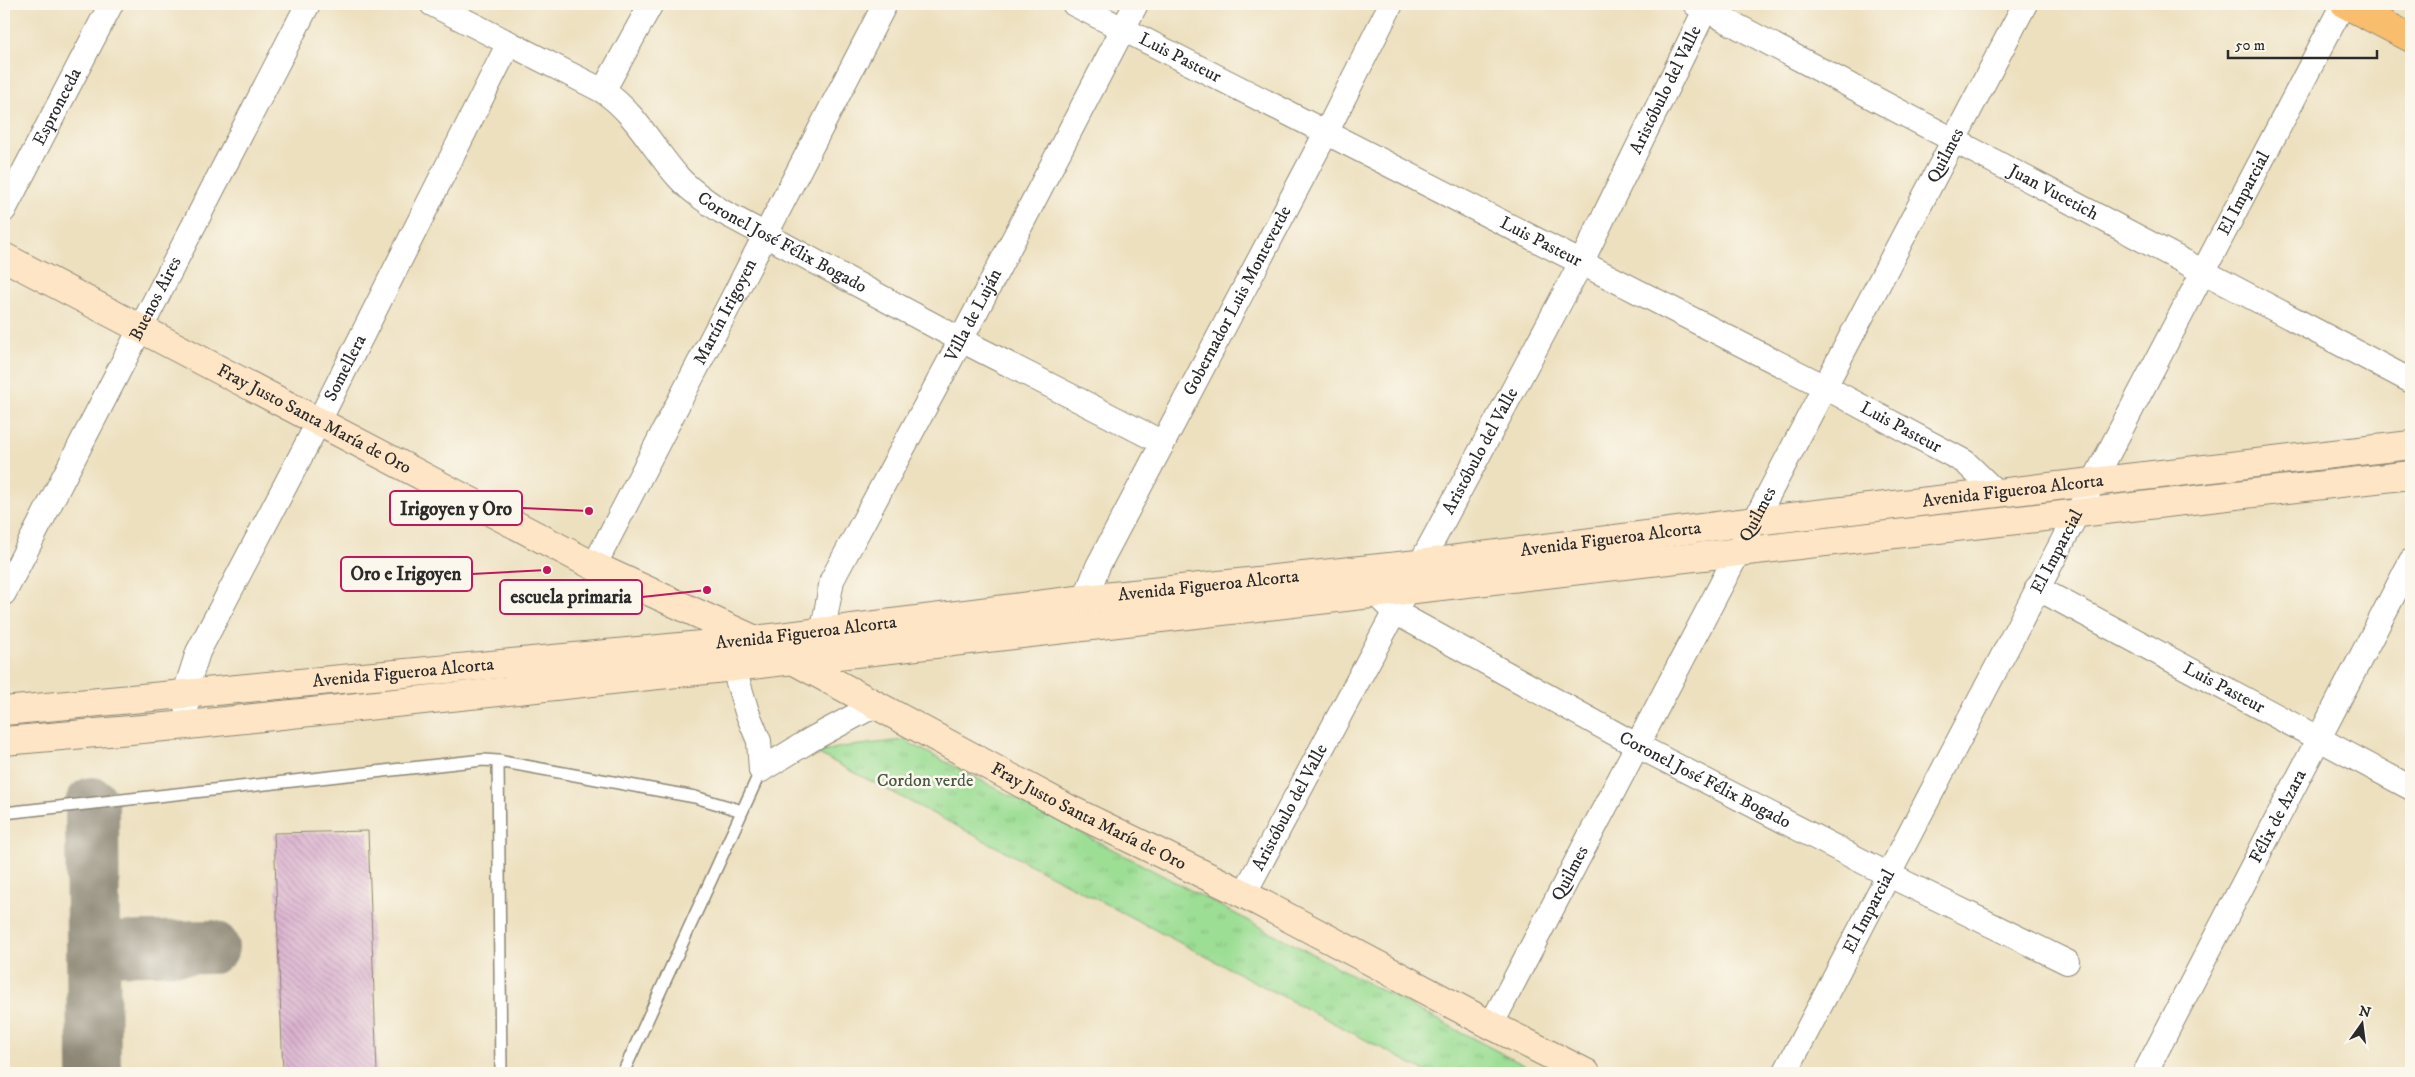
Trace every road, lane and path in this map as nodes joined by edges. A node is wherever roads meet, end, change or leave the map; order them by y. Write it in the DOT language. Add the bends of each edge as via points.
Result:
graph roads {
  1 [pos="111,4"];
  2 [pos="308,4"];
  3 [pos="432,4"];
  4 [pos="651,4"];
  5 [pos="885,4"];
  6 [pos="1074,4"];
  7 [pos="1136,4"];
  8 [pos="1390,4"];
  9 [pos="2025,4"];
  10 [pos="2344,4"];
  11 [pos="1703,6"];
  12 [pos="1123,28"];
  13 [pos="2411,38"];
  14 [pos="509,43"];
  15 [pos="603,91"];
  16 [pos="1326,133"];
  17 [pos="1953,141"];
  18 [pos="4,210"];
  19 [pos="764,236"];
  20 [pos="4,257"];
  21 [pos="1581,263"];
  22 [pos="2202,272"];
  23 [pos="139,330"];
  24 [pos="961,340"];
  25 [pos="2411,381"];
  26 [pos="1825,387"];
  27 [pos="318,423"];
  28 [pos="1163,442"];
  29 [pos="2411,445"];
  30 [pos="2411,475"];
  31 [pos="2091,483"];
  32 [pos="1998,494"];
  33 [pos="2074,515"];
  34 [pos="1756,521"];
  35 [pos="1738,554"];
  36 [pos="2411,561"];
  37 [pos="1418,564"];
  38 [pos="594,566"];
  39 [pos="1370,569"];
  40 [pos="2037,588"];
  41 [pos="4,593"];
  42 [pos="1085,598"];
  43 [pos="1392,599"];
  44 [pos="823,630"];
  45 [pos="754,640"];
  46 [pos="730,655"];
  47 [pos="792,659"];
  48 [pos="185,693"];
  49 [pos="875,705"];
  50 [pos="4,711"];
  51 [pos="188,725"];
  52 [pos="2318,739"];
  53 [pos="4,741"];
  54 [pos="1636,744"];
  55 [pos="498,761"];
  56 [pos="761,770"];
  57 [pos="2411,788"];
  58 [pos="742,811"];
  59 [pos="4,813"];
  60 [pos="1887,874"];
  61 [pos="1244,894"];
  62 [pos="2066,962"];
  63 [pos="1491,1025"];
  64 [pos="626,1072"];
  65 [pos="501,1073"];
  66 [pos="1586,1073"];
  67 [pos="1785,1073"];
  68 [pos="2145,1073"];
  1 -- 18 [label="street, Espronceda"];
  2 -- 23 [label="street, Buenos Aires"];
  3 -- 14 [label="street, Coronel José Félix Bogado"];
  4 -- 15 [label="street"];
  5 -- 19 [label="street, Martín Irigoyen"];
  6 -- 12 [label="street, Luis Pasteur"];
  7 -- 12 [label="street, Villa de Luján"];
  8 -- 16 [label="street, Gobernador Luis Monteverde"];
  9 -- 17 [label="street, Quilmes"];
  10 -- 13 [label="main road"];
  10 -- 22 [label="street, El Imparcial"];
  11 -- 17 [label="street, Juan Vucetich"];
  11 -- 21 [label="street, Aristóbulo del Valle"];
  12 -- 16 [label="street, Luis Pasteur"];
  12 -- 24 [label="street, Villa de Luján"];
  14 -- 15 [label="street, Coronel José Félix Bogado"];
  14 -- 27 [label="street, Somellera"];
  15 -- 19 [label="street, Coronel José Félix Bogado" via="622,103 691,190"];
  16 -- 21 [label="street, Luis Pasteur"];
  16 -- 28 [label="street, Gobernador Luis Monteverde"];
  17 -- 22 [label="street, Juan Vucetich"];
  17 -- 26 [label="street, Quilmes"];
  19 -- 24 [label="street, Coronel José Félix Bogado"];
  19 -- 38 [label="street, Martín Irigoyen"];
  20 -- 23 [label="main road, Fray Justo Santa María de Oro"];
  21 -- 26 [label="street, Luis Pasteur"];
  21 -- 37 [label="street, Aristóbulo del Valle"];
  22 -- 25 [label="street, Juan Vucetich"];
  22 -- 31 [label="street, El Imparcial"];
  23 -- 27 [label="main road, Fray Justo Santa María de Oro"];
  23 -- 41 [label="street, Buenos Aires"];
  24 -- 28 [label="street, Coronel José Félix Bogado"];
  24 -- 44 [label="street, Villa de Luján" via="832,580"];
  26 -- 32 [label="street, Luis Pasteur" via="1965,462"];
  26 -- 34 [label="street, Quilmes"];
  27 -- 38 [label="main road, Fray Justo Santa María de Oro"];
  27 -- 48 [label="street, Somellera" via="198,652"];
  28 -- 42 [label="street, Gobernador Luis Monteverde" via="1098,566"];
  29 -- 31 [label="main road, Avenida Figueroa Alcorta"];
  30 -- 33 [label="main road, Avenida Figueroa Alcorta"];
  31 -- 32 [label="main road, Avenida Figueroa Alcorta"];
  31 -- 33 [label="street, El Imparcial"];
  32 -- 34 [label="main road, Avenida Figueroa Alcorta"];
  33 -- 35 [label="main road, Avenida Figueroa Alcorta"];
  33 -- 40 [label="street, El Imparcial"];
  34 -- 35 [label="street, Quilmes"];
  34 -- 37 [label="main road, Avenida Figueroa Alcorta"];
  35 -- 43 [label="main road, Avenida Figueroa Alcorta"];
  35 -- 54 [label="street, Quilmes"];
  36 -- 52 [label="street, Félix de Azara"];
  37 -- 39 [label="main road, Avenida Figueroa Alcorta"];
  37 -- 43 [label="street, Aristóbulo del Valle"];
  38 -- 45 [label="main road, Fray Justo Santa María de Oro"];
  39 -- 42 [label="main road, Avenida Figueroa Alcorta"];
  39 -- 43 [label="street"];
  40 -- 52 [label="street, Luis Pasteur"];
  40 -- 60 [label="street, El Imparcial"];
  42 -- 44 [label="main road, Avenida Figueroa Alcorta"];
  43 -- 47 [label="main road, Avenida Figueroa Alcorta"];
  43 -- 54 [label="street, Coronel José Félix Bogado"];
  43 -- 61 [label="street, Aristóbulo del Valle"];
  44 -- 45 [label="main road, Avenida Figueroa Alcorta"];
  45 -- 46 [label="main road, Avenida Figueroa Alcorta"];
  45 -- 47 [label="main road, Fray Justo Santa María de Oro"];
  46 -- 47 [label="main road, Avenida Figueroa Alcorta"];
  46 -- 48 [label="main road, Avenida Figueroa Alcorta"];
  46 -- 51 [label="main road, Avenida Figueroa Alcorta"];
  46 -- 56 [label="street" via="759,742"];
  47 -- 49 [label="main road, Fray Justo Santa María de Oro"];
  48 -- 50 [label="main road, Avenida Figueroa Alcorta"];
  48 -- 51 [label="street, Somellera"];
  49 -- 56 [label="street"];
  49 -- 61 [label="main road, Fray Justo Santa María de Oro" via="1069,809"];
  51 -- 53 [label="main road, Avenida Figueroa Alcorta"];
  52 -- 57 [label="street, Luis Pasteur"];
  52 -- 68 [label="street, Félix de Azara"];
  54 -- 60 [label="street, Coronel José Félix Bogado"];
  54 -- 63 [label="street, Quilmes"];
  55 -- 58 [label="lane" via="695,797"];
  55 -- 59 [label="lane" via="473,761"];
  55 -- 65 [label="lane"];
  56 -- 58 [label="lane"];
  58 -- 64 [label="lane"];
  60 -- 62 [label="street, Coronel José Félix Bogado"];
  60 -- 67 [label="street, El Imparcial"];
  61 -- 63 [label="main road, Fray Justo Santa María de Oro"];
  63 -- 66 [label="main road, Fray Justo Santa María de Oro"];
}
